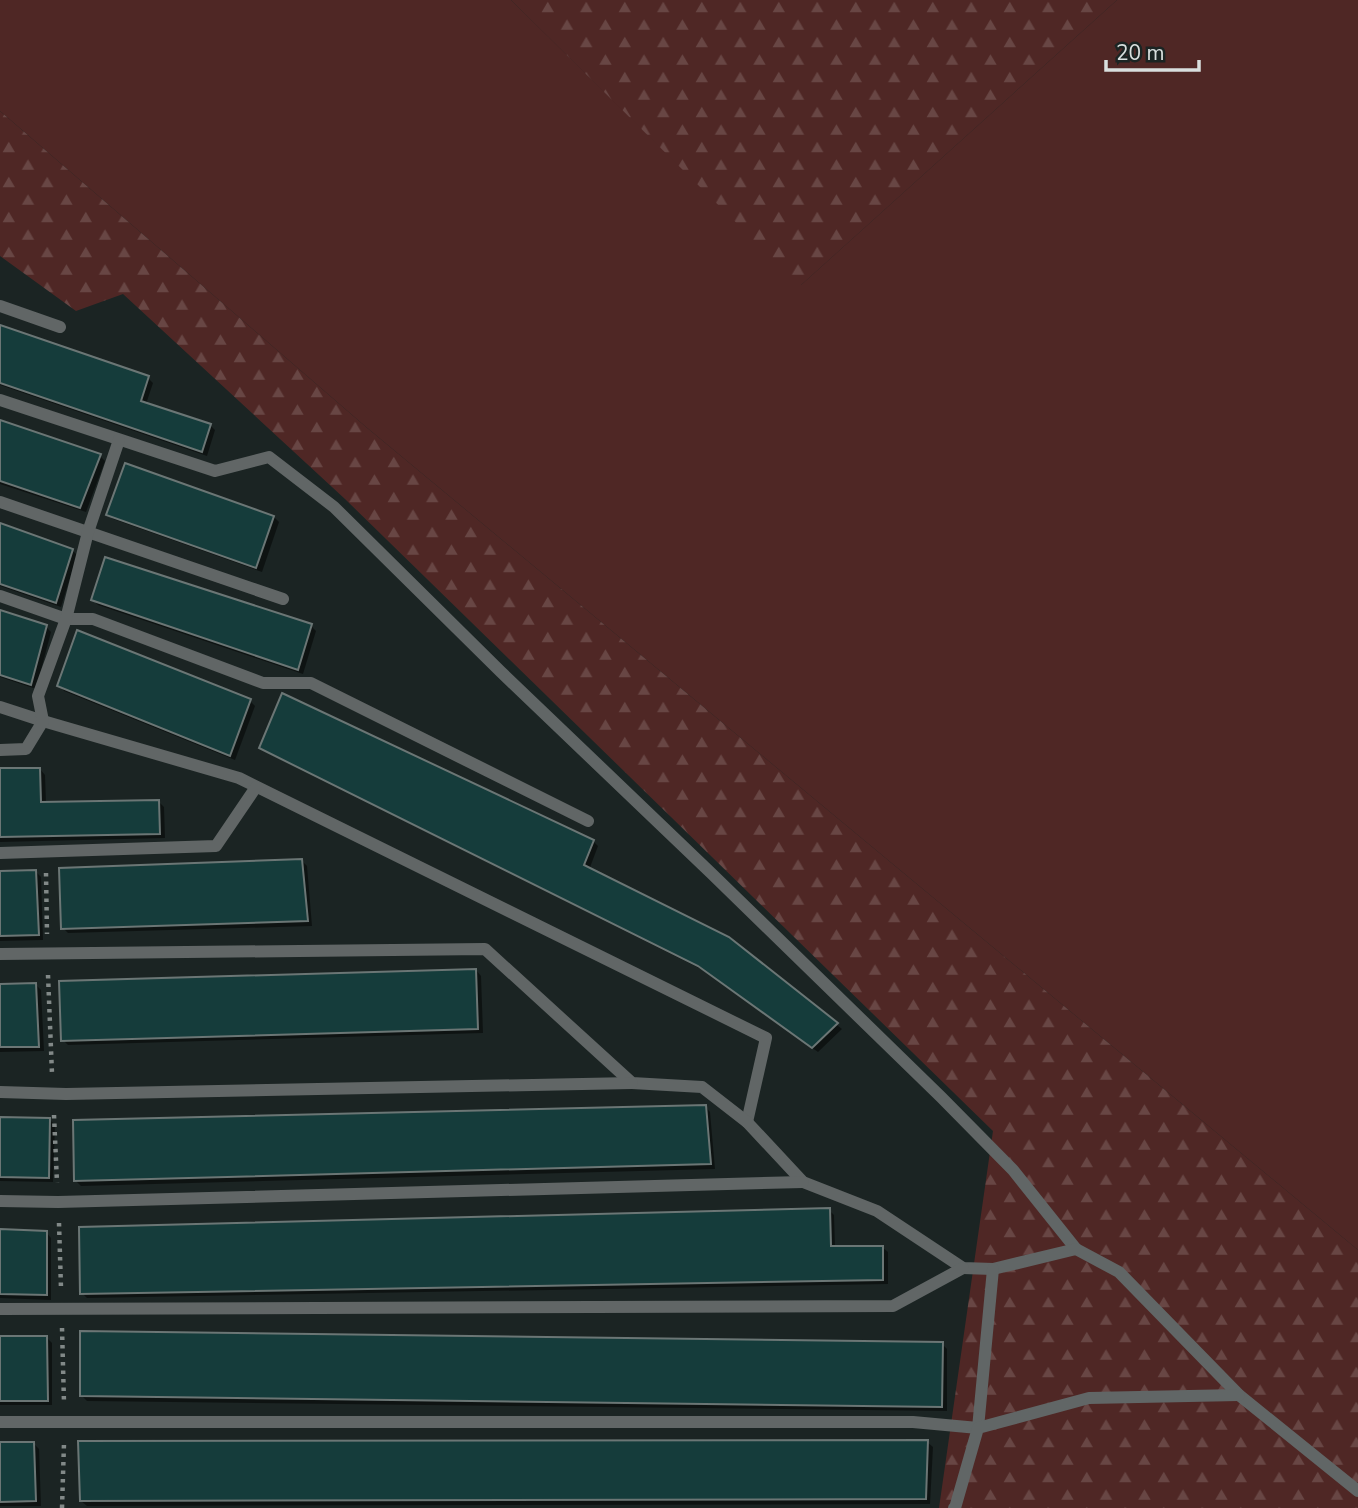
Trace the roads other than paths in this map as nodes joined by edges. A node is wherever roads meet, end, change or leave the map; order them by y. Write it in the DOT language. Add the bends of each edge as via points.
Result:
graph roads {
  1 [pos="0,306"];
  2 [pos="60,327"];
  3 [pos="0,400"];
  4 [pos="119,440"];
  5 [pos="0,502"];
  6 [pos="88,532"];
  7 [pos="0,596"];
  8 [pos="283,598"];
  9 [pos="66,619"];
  10 [pos="0,707"];
  11 [pos="43,721"];
  12 [pos="0,750"];
  13 [pos="256,787"];
  14 [pos="588,821"];
  15 [pos="0,853"];
  16 [pos="0,954"];
  17 [pos="632,1083"];
  18 [pos="0,1092"];
  19 [pos="747,1122"];
  20 [pos="803,1182"];
  21 [pos="0,1201"];
  22 [pos="1076,1249"];
  23 [pos="964,1268"];
  24 [pos="993,1269"];
  25 [pos="0,1309"];
  26 [pos="1239,1395"];
  27 [pos="0,1422"];
  28 [pos="978,1429"];
  29 [pos="1358,1491"];
  30 [pos="954,1508"];
  1 -- 2 [label="lane"];
  3 -- 4 [label="lane"];
  4 -- 6 [label="lane"];
  4 -- 22 [label="lane" via="215,471 269,457 334,507 941,1097 1013,1170"];
  5 -- 6 [label="lane"];
  6 -- 8 [label="lane"];
  6 -- 9 [label="lane"];
  7 -- 9 [label="lane"];
  9 -- 11 [label="lane" via="37,696"];
  9 -- 14 [label="lane" via="93,619 263,683 311,683"];
  10 -- 11 [label="lane"];
  11 -- 12 [label="lane" via="26,749"];
  11 -- 13 [label="lane" via="239,778"];
  13 -- 15 [label="lane" via="216,846"];
  13 -- 19 [label="lane" via="766,1038"];
  16 -- 17 [label="lane" via="485,949"];
  17 -- 18 [label="lane"];
  17 -- 19 [label="lane" via="702,1087"];
  19 -- 20 [label="lane"];
  20 -- 21 [label="lane"];
  20 -- 23 [label="lane" via="877,1211"];
  22 -- 24 [label="lane"];
  22 -- 26 [label="lane" via="1119,1272"];
  23 -- 24 [label="lane"];
  23 -- 25 [label="lane" via="893,1306"];
  24 -- 28 [label="lane"];
  26 -- 28 [label="lane" via="1089,1398"];
  26 -- 29 [label="lane"];
  27 -- 28 [label="lane" via="913,1422"];
  28 -- 30 [label="lane"];
}
